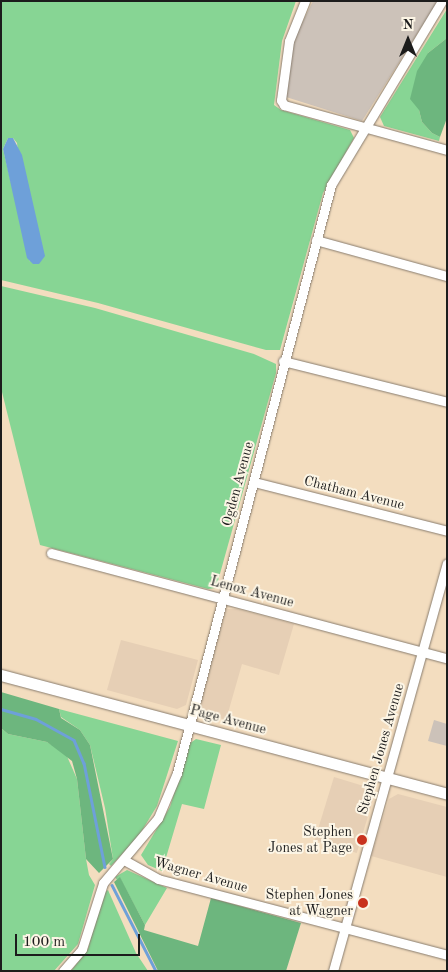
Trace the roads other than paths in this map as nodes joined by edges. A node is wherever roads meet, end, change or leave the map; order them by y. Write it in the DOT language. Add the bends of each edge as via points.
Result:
graph roads {
  1 [pos="305,1"];
  2 [pos="442,1"];
  3 [pos="366,129"];
  4 [pos="447,150"];
  5 [pos="316,240"];
  6 [pos="447,276"];
  7 [pos="283,361"];
  8 [pos="447,402"];
  9 [pos="254,482"];
  10 [pos="447,531"];
  11 [pos="51,553"];
  12 [pos="447,564"];
  13 [pos="222,598"];
  14 [pos="422,651"];
  15 [pos="447,658"];
  16 [pos="1,675"];
  17 [pos="188,725"];
  18 [pos="388,778"];
  19 [pos="447,794"];
  20 [pos="124,860"];
  21 [pos="345,928"];
  22 [pos="447,955"];
  23 [pos="63,971"];
  24 [pos="333,971"];
  1 -- 3 [label="street" via="289,41 281,100 284,105"];
  2 -- 3 [label="street, Ogden Avenue"];
  3 -- 4 [label="street"];
  3 -- 5 [label="street, Ogden Avenue" via="331,185"];
  5 -- 6 [label="street"];
  5 -- 7 [label="street, Ogden Avenue"];
  7 -- 8 [label="street"];
  7 -- 9 [label="street, Ogden Avenue"];
  9 -- 10 [label="street, Chatham Avenue"];
  9 -- 13 [label="street, Ogden Avenue"];
  11 -- 13 [label="street, Lenox Avenue"];
  12 -- 14 [label="street, Stephen Jones Avenue"];
  13 -- 14 [label="street, Lenox Avenue"];
  13 -- 17 [label="street, Ogden Avenue"];
  14 -- 15 [label="street, Lenox Avenue"];
  14 -- 18 [label="street, Stephen Jones Avenue"];
  16 -- 17 [label="main road, Page Avenue"];
  17 -- 18 [label="main road, Page Avenue"];
  17 -- 20 [label="street, Ogden Avenue" via="177,773 158,818"];
  18 -- 19 [label="main road, Page Avenue"];
  18 -- 21 [label="street, Stephen Jones Avenue"];
  20 -- 21 [label="street, Wagner Avenue" via="158,879"];
  20 -- 23 [label="street, Ogden Avenue" via="100,888 82,949"];
  21 -- 22 [label="street, Wagner Avenue"];
  21 -- 24 [label="street, Stephen Jones Avenue"];
}
